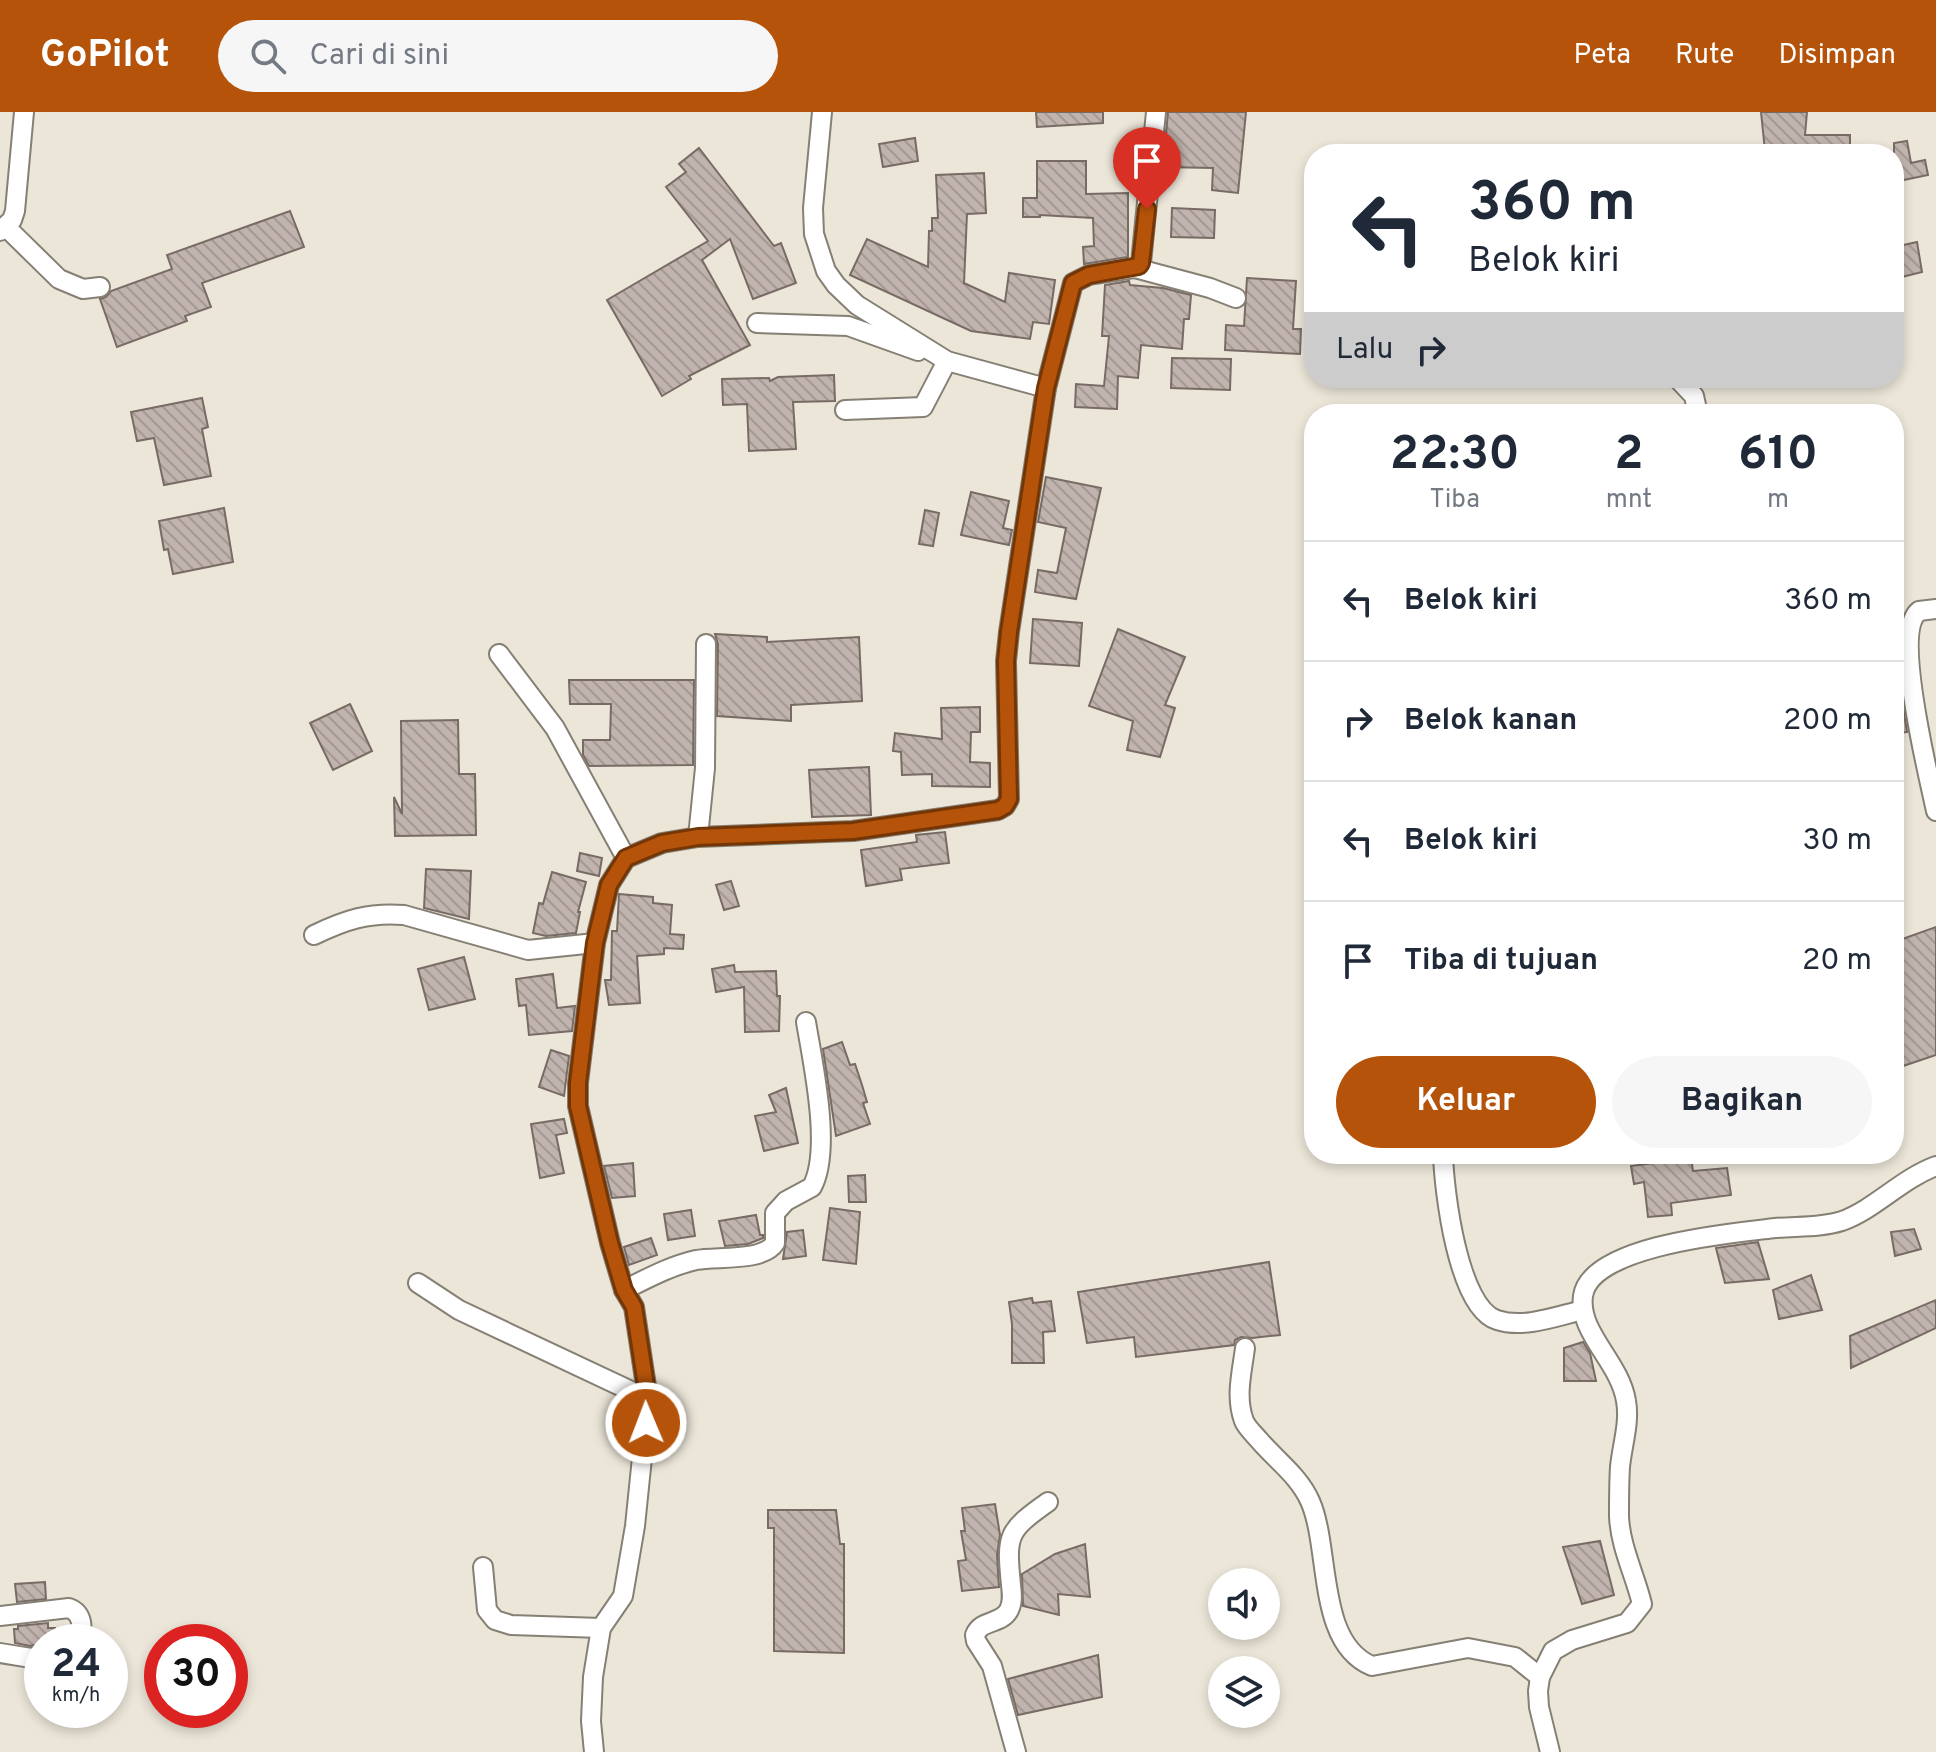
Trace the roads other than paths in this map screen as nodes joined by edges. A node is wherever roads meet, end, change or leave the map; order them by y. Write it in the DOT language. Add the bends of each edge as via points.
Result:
graph roads {
  1 [pos="24,112"];
  2 [pos="822,112"];
  3 [pos="1156,112"];
  4 [pos="3,229"];
  5 [pos="1135,268"];
  6 [pos="100,287"];
  7 [pos="1236,298"];
  8 [pos="757,323"];
  9 [pos="942,358"];
  10 [pos="1046,388"];
  11 [pos="845,410"];
  12 [pos="1936,609"];
  13 [pos="706,644"];
  14 [pos="499,654"];
  15 [pos="1904,668"];
  16 [pos="1904,689"];
  17 [pos="1936,811"];
  18 [pos="698,837"];
  19 [pos="626,858"];
  20 [pos="314,935"];
  21 [pos="595,943"];
  22 [pos="806,1022"];
  23 [pos="1444,1164"];
  24 [pos="1936,1166"];
  25 [pos="418,1283"];
  26 [pos="624,1290"];
  27 [pos="1583,1310"];
  28 [pos="1245,1348"];
  29 [pos="648,1399"];
  30 [pos="1048,1502"];
  31 [pos="483,1567"];
  32 [pos="0,1616"];
  33 [pos="81,1624"];
  34 [pos="601,1628"];
  35 [pos="0,1653"];
  36 [pos="24,1657"];
  37 [pos="1540,1677"];
  38 [pos="594,1752"];
  39 [pos="1016,1752"];
  40 [pos="1550,1752"];
  1 -- 4 [label="street" via="17,198 12,220"];
  2 -- 9 [label="street" via="813,208 814,234 826,271 845,296"];
  3 -- 5 [label="street" via="1141,263"];
  4 -- 6 [label="street" via="59,279 83,289"];
  5 -- 7 [label="street"];
  5 -- 10 [label="street" via="1089,275 1073,283"];
  8 -- 9 [label="street" via="848,326"];
  9 -- 10 [label="street"];
  9 -- 11 [label="street" via="923,407"];
  10 -- 18 [label="street" via="1008,646 1005,806 853,831"];
  12 -- 15 [label="street" via="1919,611 1911,622"];
  13 -- 18 [label="street" via="705,768"];
  14 -- 19 [label="street" via="555,728"];
  16 -- 17 [label="street"];
  18 -- 19 [label="street" via="662,843"];
  19 -- 21 [label="street" via="609,885"];
  20 -- 21 [label="street" via="343,921 384,914 528,950"];
  21 -- 26 [label="street" via="578,1106"];
  22 -- 26 [label="street" via="820,1163 812,1187 775,1213 775,1243 765,1253 669,1268"];
  23 -- 27 [label="street" via="1461,1268 1488,1316 1517,1322"];
  24 -- 27 [label="street" via="1843,1220 1701,1238 1610,1264 1587,1282"];
  25 -- 29 [label="street" via="459,1310"];
  26 -- 29 [label="street" via="634,1307"];
  27 -- 37 [label="street" via="1595,1340 1622,1380 1627,1405 1619,1519 1642,1604 1627,1623 1553,1651"];
  28 -- 37 [label="street" via="1239,1393 1245,1423 1297,1479 1311,1502 1338,1629 1359,1661 1372,1666 1468,1648 1515,1657"];
  29 -- 34 [label="street" via="623,1596"];
  30 -- 39 [label="street" via="1011,1533 1010,1608 975,1635 992,1666"];
  31 -- 34 [label="street" via="487,1610 495,1620"];
  32 -- 33 [label="street" via="69,1608 76,1610"];
  34 -- 38 [label="street" via="593,1677"];
  35 -- 36 [label="street"];
  37 -- 40 [label="street" via="1539,1707"];
}
